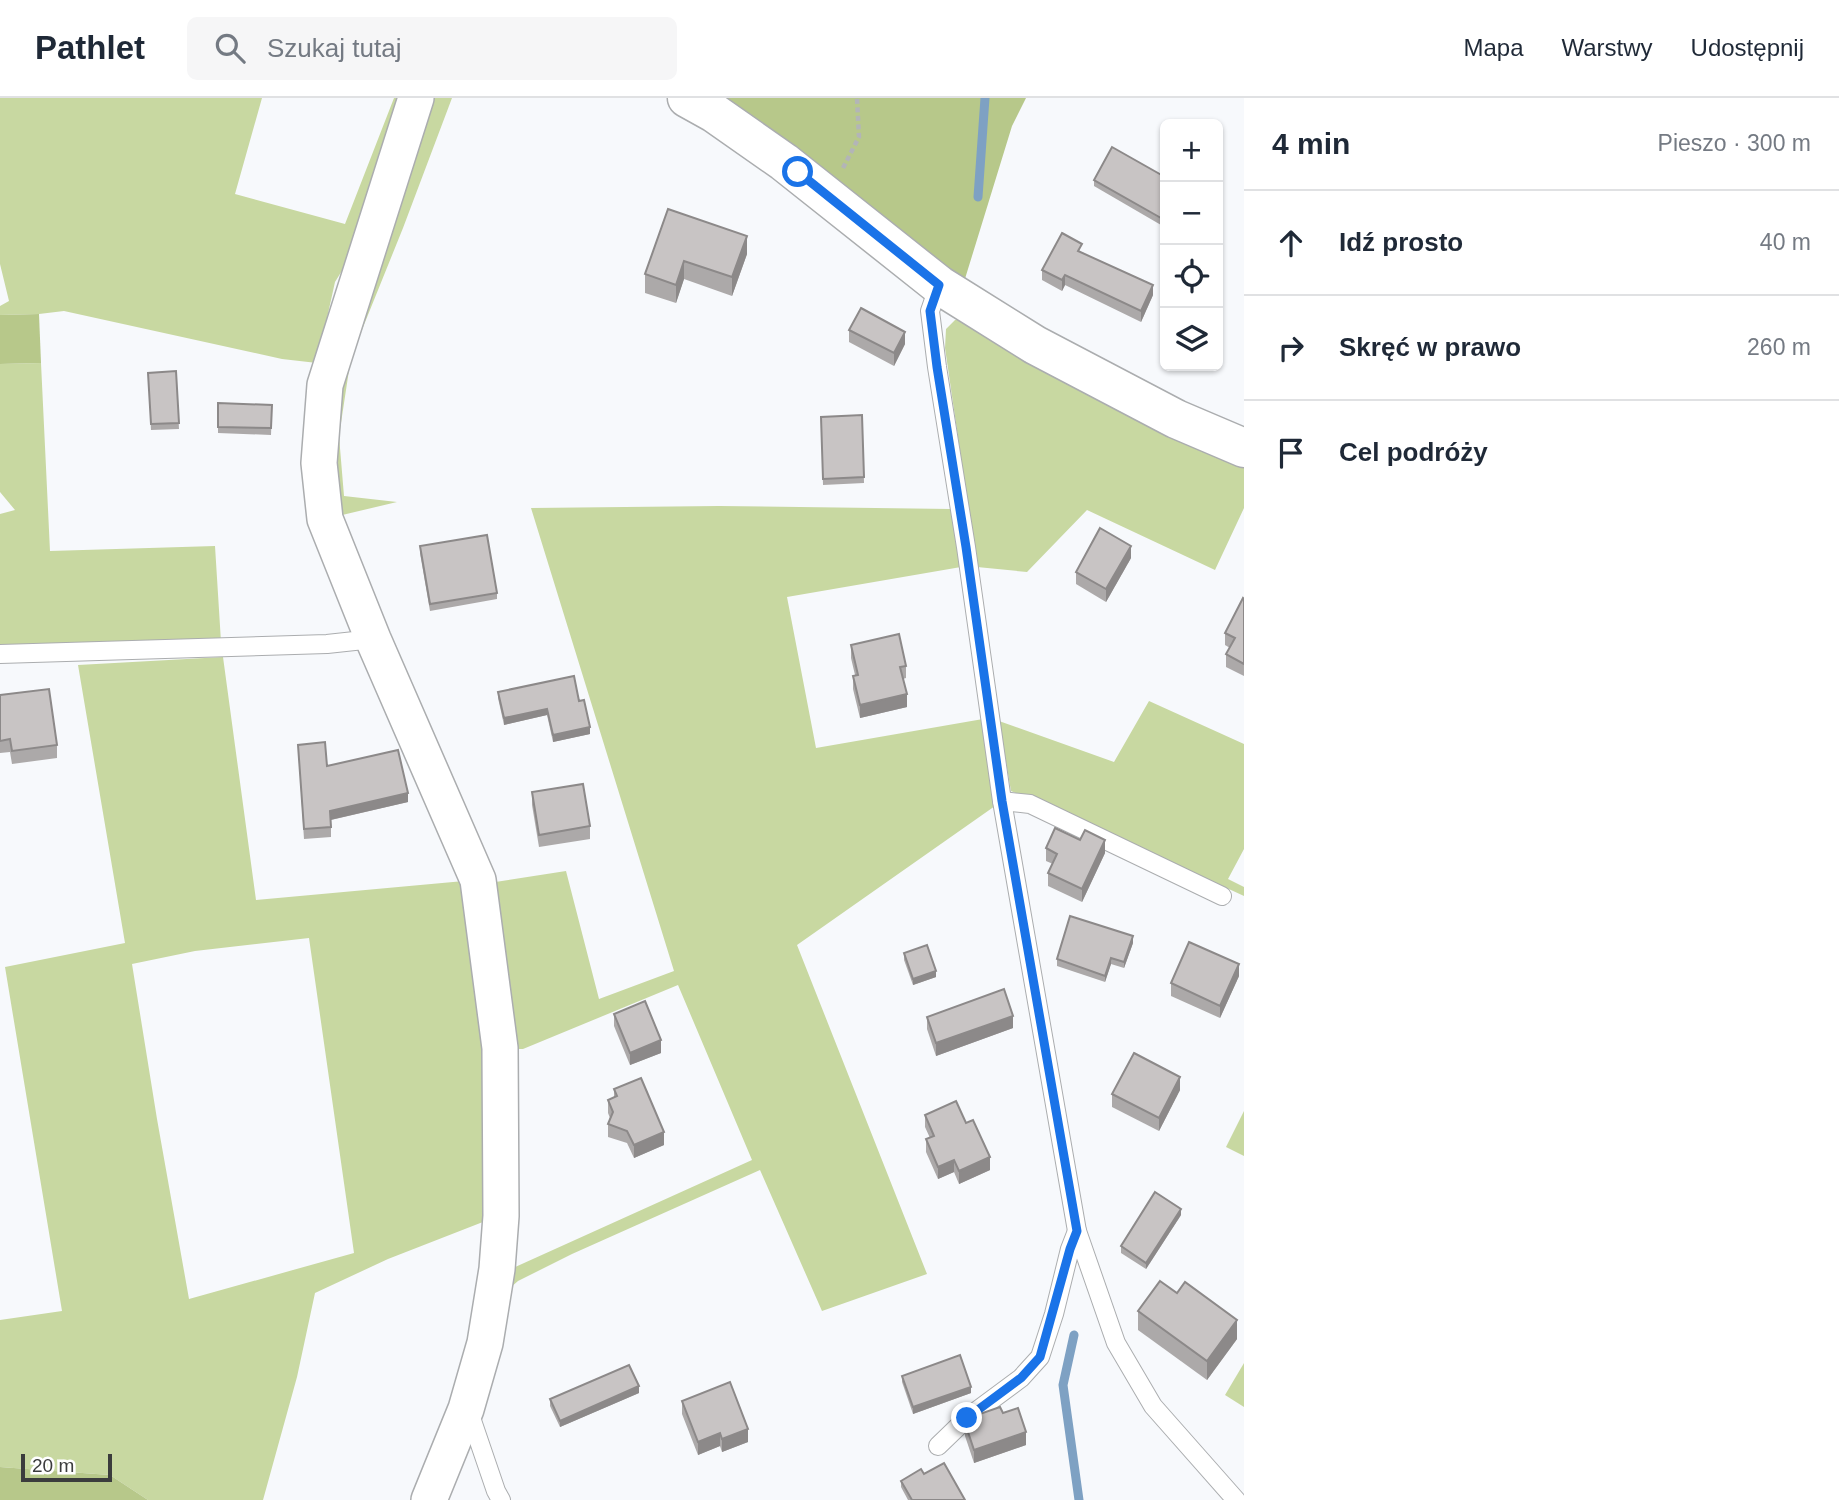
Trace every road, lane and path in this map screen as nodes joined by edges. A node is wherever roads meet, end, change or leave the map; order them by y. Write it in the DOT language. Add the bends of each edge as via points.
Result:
graph roads {
  1 [pos="416,98"];
  2 [pos="687,98"];
  3 [pos="857,98"];
  4 [pos="828,197"];
  5 [pos="939,285"];
  6 [pos="1244,448"];
  7 [pos="373,639"];
  8 [pos="0,654"];
  9 [pos="1002,801"];
  10 [pos="1222,896"];
  11 [pos="1077,1231"];
  12 [pos="467,1406"];
  13 [pos="938,1446"];
  14 [pos="429,1500"];
  15 [pos="501,1500"];
  16 [pos="1236,1500"];
  1 -- 7 [label="street" via="325,385 318,463 325,519"];
  2 -- 4 [label="street"];
  3 -- 4 [label="path" via="859,137"];
  4 -- 5 [label="street"];
  5 -- 6 [label="street" via="1035,345 1176,419"];
  5 -- 9 [label="lane" via="930,311 935,356"];
  7 -- 8 [label="lane"];
  7 -- 12 [label="street" via="478,880 500,1048 497,1269 485,1343"];
  9 -- 10 [label="lane" via="1030,804"];
  9 -- 11 [label="lane"];
  11 -- 13 [label="lane" via="1040,1357"];
  11 -- 16 [label="lane" via="1122,1354 1153,1406"];
  12 -- 14 [label="street"];
  12 -- 15 [label="lane"];
}
